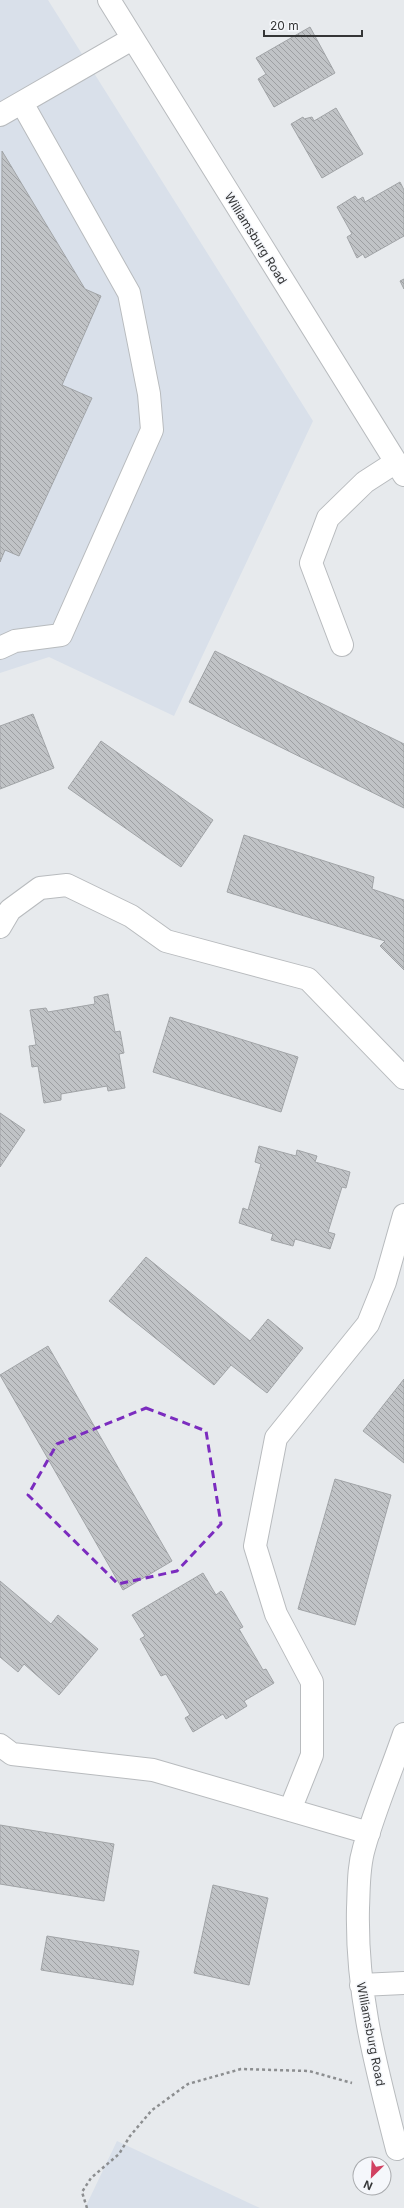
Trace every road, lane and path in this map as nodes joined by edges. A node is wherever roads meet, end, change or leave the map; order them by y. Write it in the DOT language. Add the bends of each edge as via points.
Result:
graph roads {
  1 [pos="109,0"];
  2 [pos="132,39"];
  3 [pos="22,103"];
  4 [pos="0,116"];
  5 [pos="400,468"];
  6 [pos="342,645"];
  7 [pos="0,648"];
  8 [pos="0,927"];
  9 [pos="404,1078"];
  10 [pos="404,1215"];
  11 [pos="404,1734"];
  12 [pos="0,1745"];
  13 [pos="290,1810"];
  14 [pos="369,1832"];
  15 [pos="404,1983"];
  16 [pos="361,1984"];
  17 [pos="383,2092"];
  18 [pos="397,2149"];
  19 [pos="87,2208"];
  1 -- 2 [label="street, Williamsburg Road"];
  2 -- 3 [label="street"];
  2 -- 5 [label="street, Williamsburg Road"];
  3 -- 4 [label="street"];
  3 -- 7 [label="street" via="129,293 149,394 152,430 61,635 15,641"];
  5 -- 6 [label="street" via="365,482 328,518 311,563"];
  8 -- 9 [label="street" via="10,910 40,888 67,885 131,916 166,941 308,979"];
  10 -- 13 [label="street" via="386,1282 368,1324 276,1438 255,1546 276,1614 312,1682 312,1755"];
  11 -- 14 [label="street, Williamsburg Road"];
  12 -- 13 [label="street" via="12,1754 153,1770"];
  13 -- 14 [label="street"];
  14 -- 16 [label="street, Williamsburg Road" via="359,1874 358,1938"];
  15 -- 16 [label="street"];
  16 -- 17 [label="street, Williamsburg Road" via="369,2035"];
  17 -- 18 [label="street, Williamsburg Road"];
  17 -- 19 [label="path" via="309,2071 241,2069 188,2084 152,2110 119,2154 91,2178 82,2192"];
}
